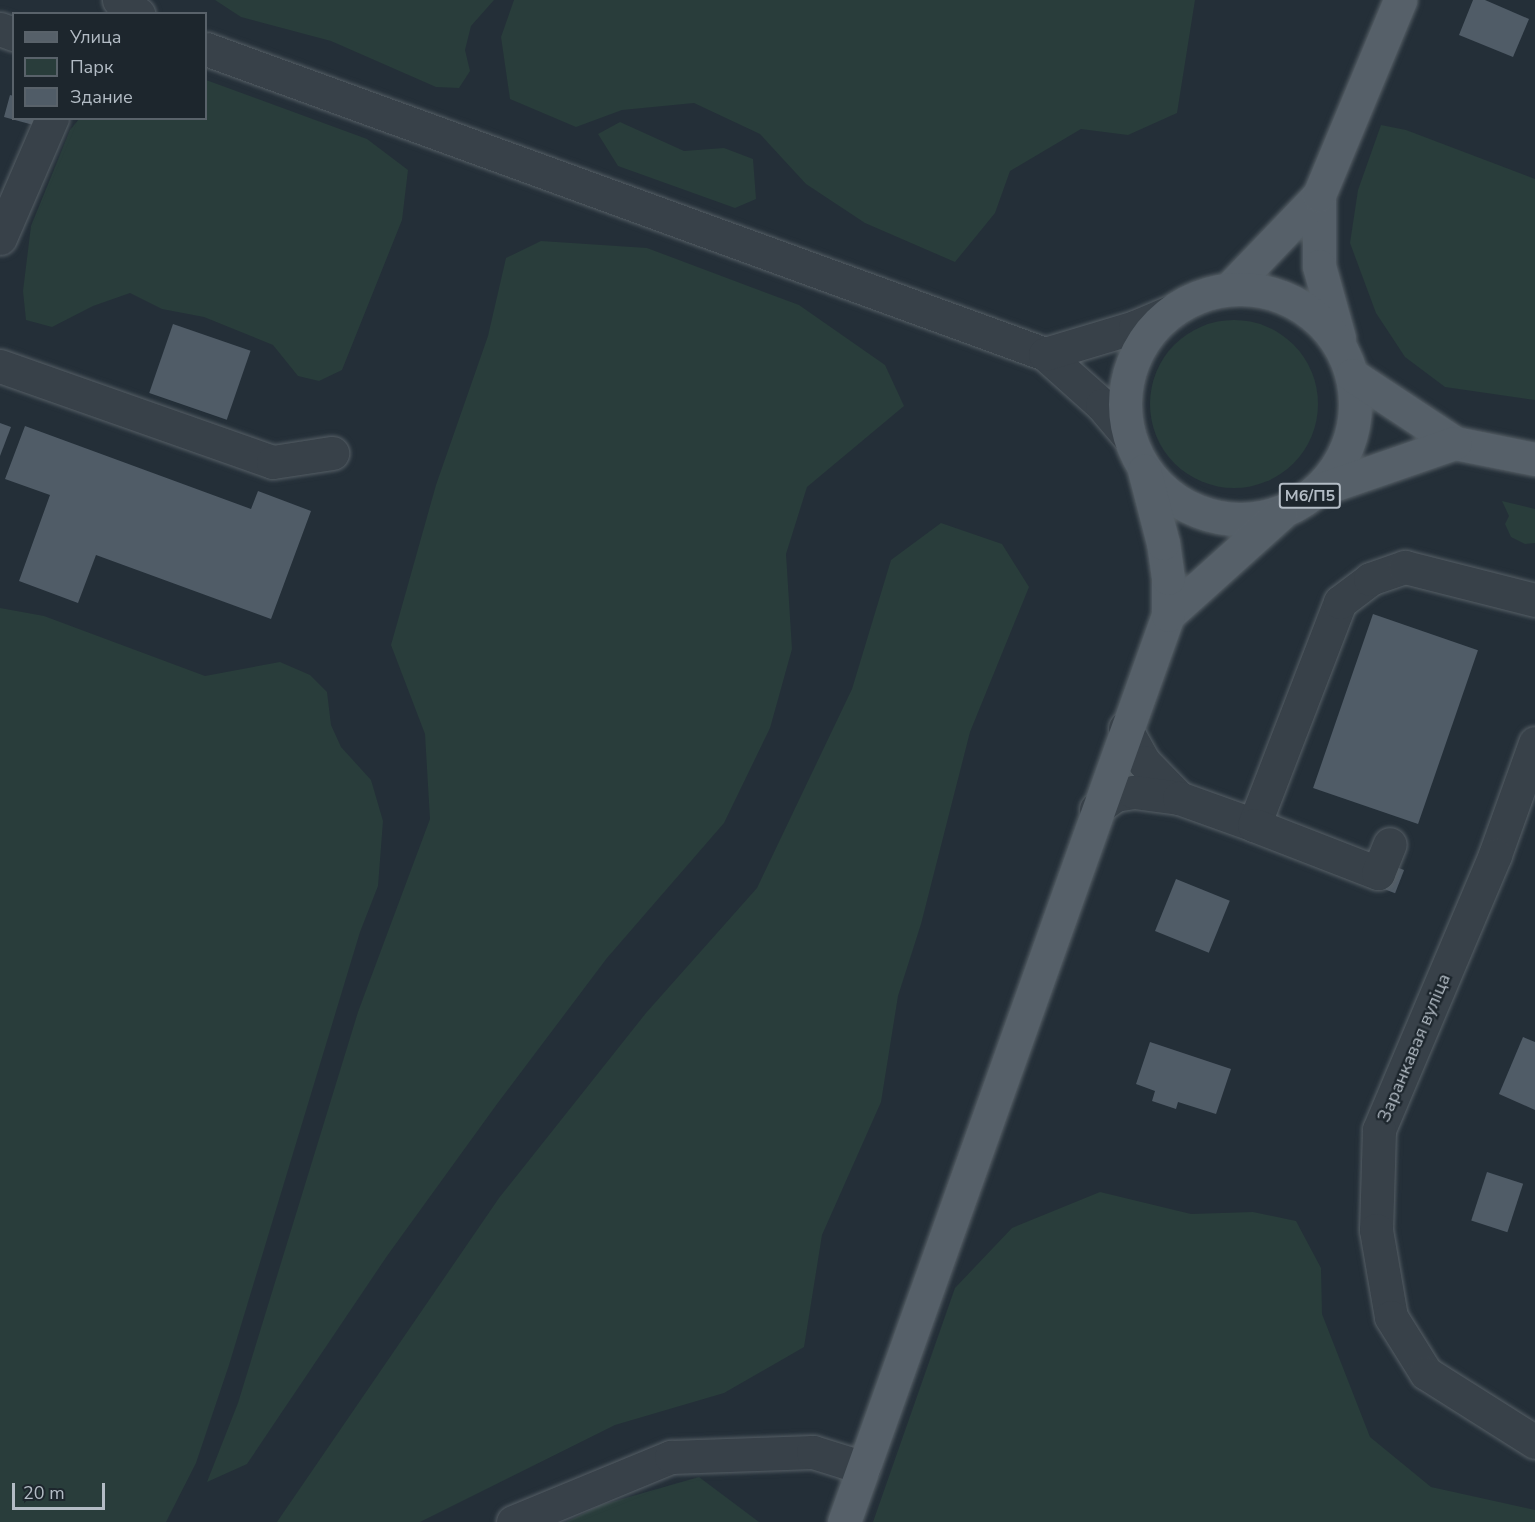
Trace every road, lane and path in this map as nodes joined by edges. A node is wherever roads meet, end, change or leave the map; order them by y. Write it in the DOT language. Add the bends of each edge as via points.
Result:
graph roads {
  1 [pos="119,0"];
  2 [pos="1400,0"];
  3 [pos="104,12"];
  4 [pos="135,12"];
  5 [pos="207,49"];
  6 [pos="51,120"];
  7 [pos="1318,195"];
  8 [pos="0,238"];
  9 [pos="1230,289"];
  10 [pos="1171,312"];
  11 [pos="1045,354"];
  12 [pos="1348,363"];
  13 [pos="0,366"];
  14 [pos="1129,437"];
  15 [pos="1455,442"];
  16 [pos="332,453"];
  17 [pos="1535,459"];
  18 [pos="1144,470"];
  19 [pos="1316,491"];
  20 [pos="1284,512"];
  21 [pos="1535,600"];
  22 [pos="1168,615"];
  23 [pos="1125,728"];
  24 [pos="1535,743"];
  25 [pos="1179,798"];
  26 [pos="1096,809"];
  27 [pos="1254,825"];
  28 [pos="1390,844"];
  29 [pos="1535,1442"];
  30 [pos="864,1467"];
  31 [pos="513,1522"];
  32 [pos="844,1522"];
  1 -- 3 [label="street"];
  1 -- 4 [label="street"];
  2 -- 7 [label="main road, М6/П5"];
  5 -- 11 [label="street"];
  6 -- 8 [label="street"];
  7 -- 9 [label="main road, М6/П5"];
  7 -- 12 [label="main road, М6/П5" via="1319,266"];
  9 -- 10 [label="main road, М6/П5" via="1199,297"];
  9 -- 12 [label="main road, М6/П5" via="1264,291 1296,302 1323,323"];
  10 -- 11 [label="street"];
  10 -- 14 [label="main road, М6/П5" via="1147,337 1130,368 1125,402"];
  11 -- 14 [label="street" via="1102,405"];
  12 -- 15 [label="main road, М6/П5"];
  12 -- 19 [label="main road, М6/П5" via="1356,406 1351,438 1338,467"];
  13 -- 16 [label="street" via="273,462"];
  14 -- 18 [label="main road, М6/П5"];
  15 -- 17 [label="main road, М6/П5"];
  15 -- 19 [label="main road, М6/П5"];
  18 -- 20 [label="main road, М6/П5" via="1172,498 1207,515 1246,520"];
  18 -- 22 [label="main road" via="1163,543"];
  19 -- 20 [label="main road, М6/П5"];
  20 -- 22 [label="main road"];
  21 -- 27 [label="street" via="1405,567 1370,579 1340,602"];
  22 -- 23 [label="main road"];
  23 -- 25 [label="street" via="1151,770"];
  23 -- 26 [label="main road"];
  24 -- 29 [label="street, Заранкавая вуліца" via="1495,855 1379,1130 1376,1230 1390,1317 1426,1373"];
  25 -- 26 [label="street" via="1134,792 1115,795"];
  25 -- 27 [label="street"];
  26 -- 30 [label="main road"];
  27 -- 28 [label="street" via="1378,873"];
  30 -- 31 [label="street" via="813,1452 671,1457"];
  30 -- 32 [label="main road"];
}
